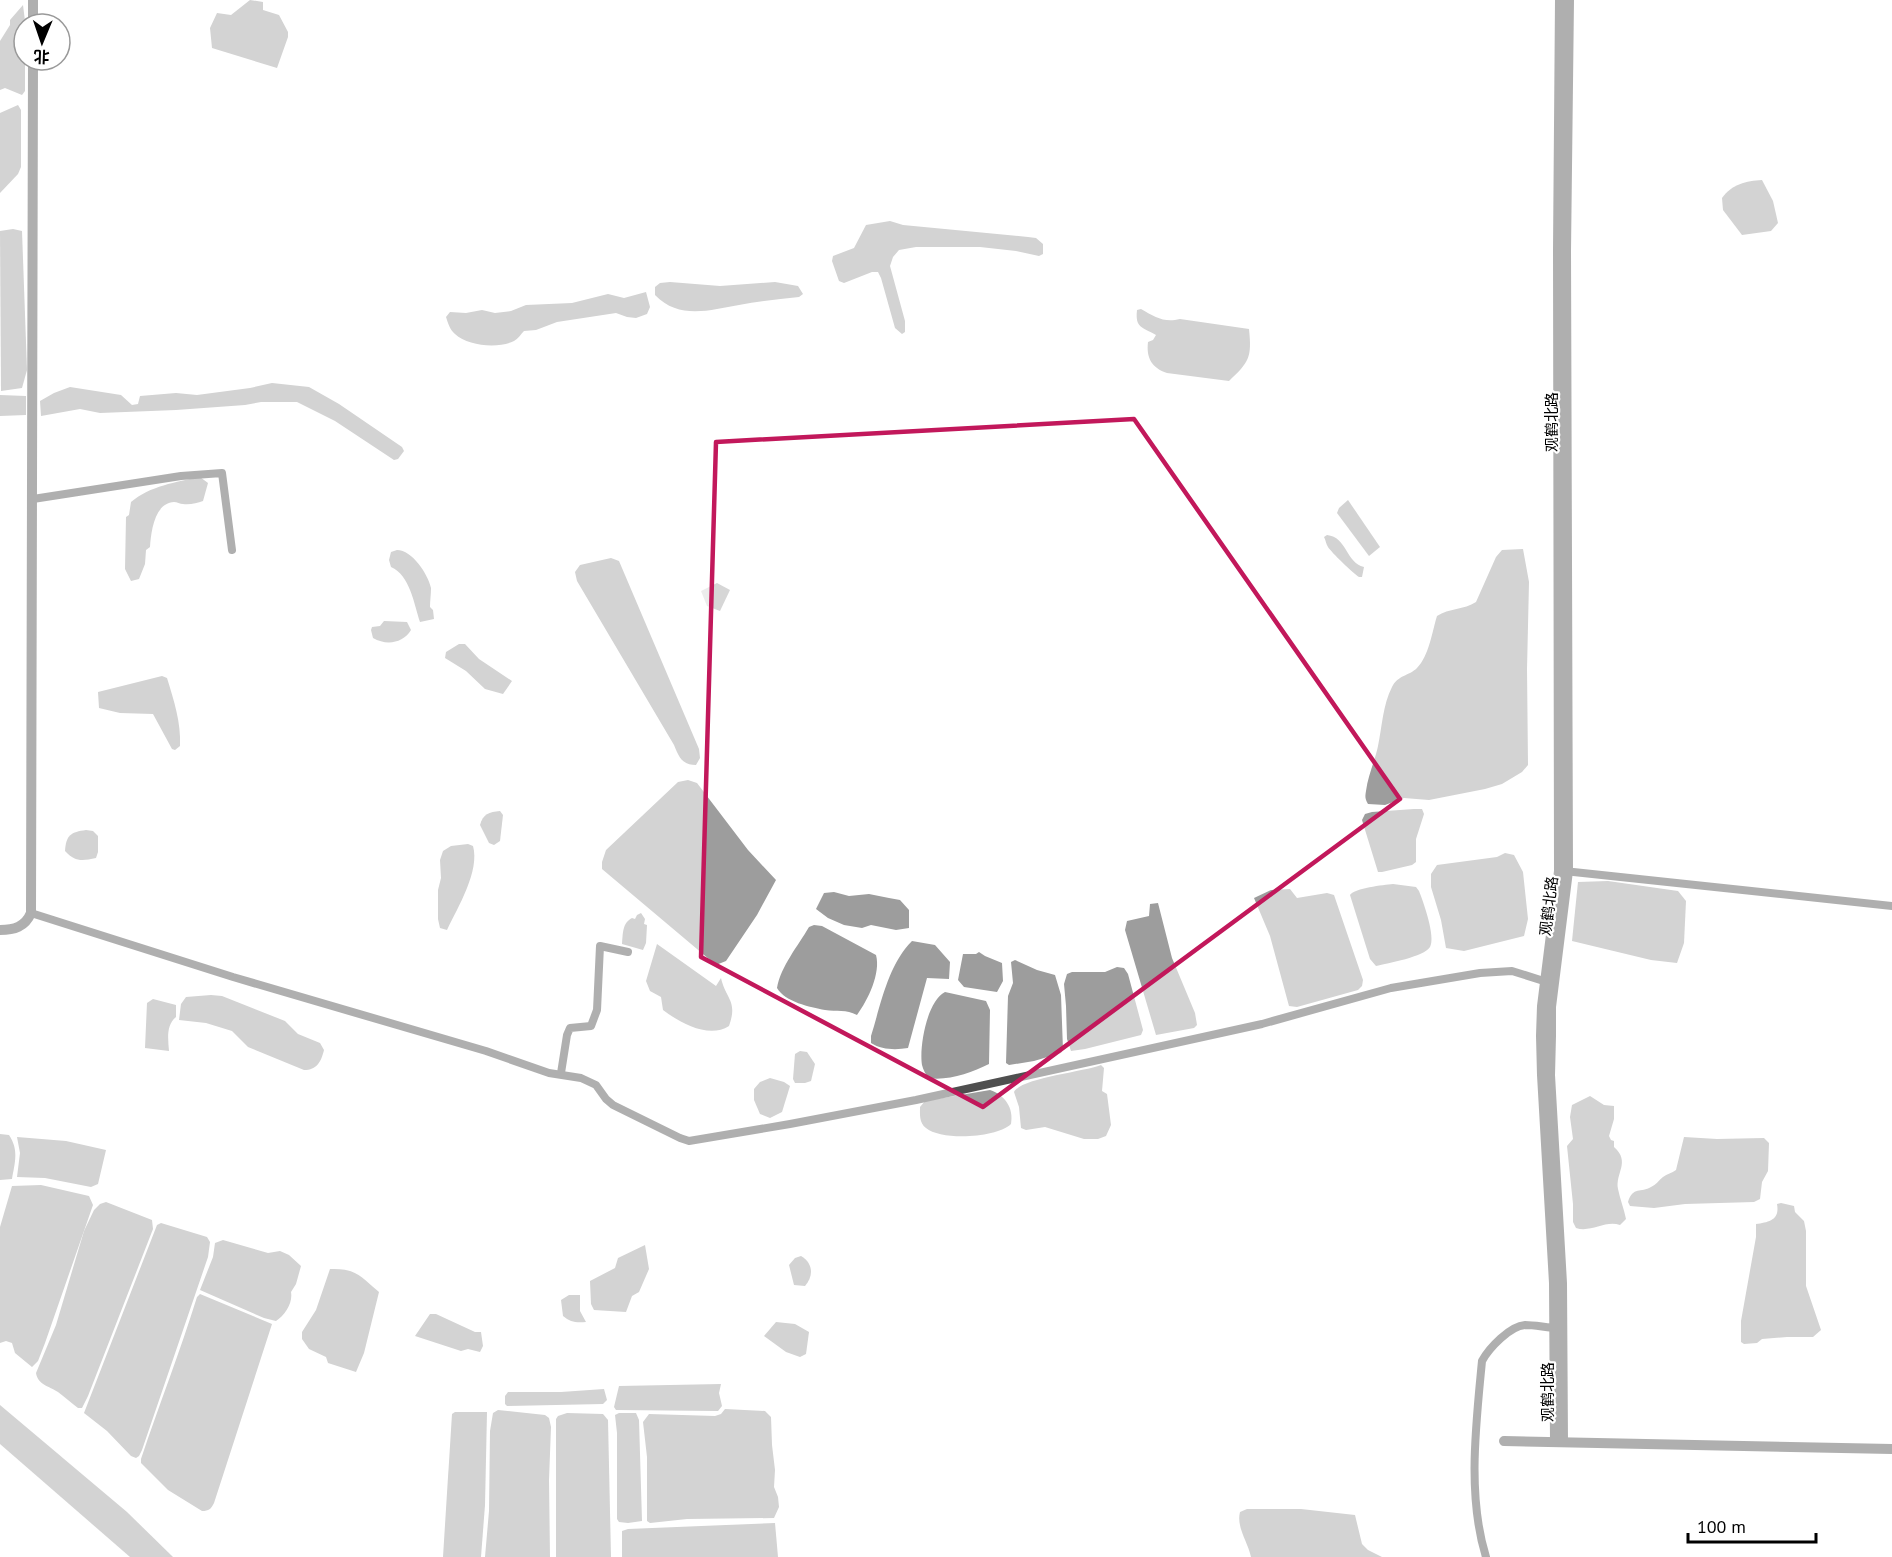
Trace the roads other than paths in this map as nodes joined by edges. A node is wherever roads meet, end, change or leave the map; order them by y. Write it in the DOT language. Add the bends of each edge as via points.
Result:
graph roads {
  1 [pos="1560,0"];
  2 [pos="1569,0"];
  3 [pos="33,72"];
  4 [pos="33,499"];
  5 [pos="232,550"];
  6 [pos="1564,871"];
  7 [pos="1892,906"];
  8 [pos="31,914"];
  9 [pos="0,930"];
  10 [pos="628,952"];
  11 [pos="1549,983"];
  12 [pos="561,1074"];
  13 [pos="1558,1328"];
  14 [pos="1504,1442"];
  15 [pos="1892,1449"];
  16 [pos="1486,1557"];
  1 -- 6 [label="street, 观鹤北路" via="1558,250"];
  2 -- 6 [label="street, 观鹤北路"];
  3 -- 4 [label="street"];
  4 -- 5 [label="street" via="222,473"];
  4 -- 8 [label="street"];
  6 -- 7 [label="street"];
  6 -- 11 [label="street, 观鹤北路"];
  8 -- 9 [label="street" via="20,927"];
  8 -- 12 [label="street"];
  10 -- 12 [label="street" via="600,946 595,1020 591,1026 570,1028"];
  11 -- 12 [label="street" via="1512,971 1391,988 1262,1024 939,1095 689,1141 613,1105 596,1085"];
  11 -- 13 [label="street, 观鹤北路" via="1542,1006 1542,1076"];
  13 -- 13 [label="street, 观鹤北路" via="1554,1442 1563,1442"];
  13 -- 16 [label="street" via="1523,1325 1510,1331 1482,1361 1474,1459 1479,1530"];
  14 -- 15 [label="street"];
}
